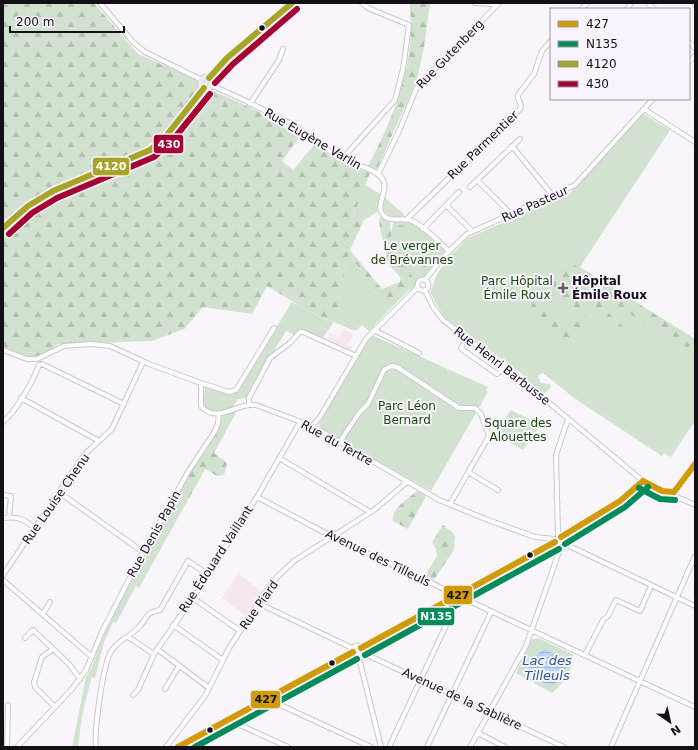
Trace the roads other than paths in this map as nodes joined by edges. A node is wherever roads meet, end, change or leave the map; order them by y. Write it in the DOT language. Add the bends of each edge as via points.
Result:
graph roads {
  1 [pos="100,3"];
  2 [pos="292,3"];
  3 [pos="362,3"];
  4 [pos="475,3"];
  5 [pos="498,5"];
  6 [pos="550,43"];
  7 [pos="283,50"];
  8 [pos="209,78"];
  9 [pos="202,80"];
  10 [pos="211,85"];
  11 [pos="204,88"];
  12 [pos="652,100"];
  13 [pos="250,104"];
  14 [pos="644,108"];
  15 [pos="520,138"];
  16 [pos="695,142"];
  17 [pos="512,146"];
  18 [pos="343,158"];
  19 [pos="378,174"];
  20 [pos="477,180"];
  21 [pos="470,187"];
  22 [pos="459,192"];
  23 [pos="553,196"];
  24 [pos="446,205"];
  25 [pos="511,214"];
  26 [pos="407,219"];
  27 [pos="3,228"];
  28 [pos="423,229"];
  29 [pos="472,231"];
  30 [pos="449,251"];
  31 [pos="425,280"];
  32 [pos="418,286"];
  33 [pos="425,290"];
  34 [pos="274,328"];
  35 [pos="374,330"];
  36 [pos="466,338"];
  37 [pos="3,350"];
  38 [pos="419,353"];
  39 [pos="356,356"];
  40 [pos="41,357"];
  41 [pos="34,359"];
  42 [pos="143,362"];
  43 [pos="40,365"];
  44 [pos="505,366"];
  45 [pos="201,383"];
  46 [pos="21,398"];
  47 [pos="124,404"];
  48 [pos="249,404"];
  49 [pos="219,413"];
  50 [pos="568,420"];
  51 [pos="3,422"];
  52 [pos="300,422"];
  53 [pos="312,426"];
  54 [pos="99,441"];
  55 [pos="339,443"];
  56 [pos="279,458"];
  57 [pos="695,464"];
  58 [pos="468,472"];
  59 [pos="643,481"];
  60 [pos="407,482"];
  61 [pos="498,490"];
  62 [pos="674,492"];
  63 [pos="60,493"];
  64 [pos="3,495"];
  65 [pos="257,497"];
  66 [pos="450,504"];
  67 [pos="695,505"];
  68 [pos="370,512"];
  69 [pos="9,517"];
  70 [pos="3,518"];
  71 [pos="35,529"];
  72 [pos="333,537"];
  73 [pos="558,540"];
  74 [pos="144,552"];
  75 [pos="695,556"];
  76 [pos="207,574"];
  77 [pos="3,575"];
  78 [pos="3,580"];
  79 [pos="651,586"];
  80 [pos="458,595"];
  81 [pos="618,595"];
  82 [pos="193,598"];
  83 [pos="677,598"];
  84 [pos="616,600"];
  85 [pos="50,602"];
  86 [pos="258,603"];
  87 [pos="695,606"];
  88 [pos="640,611"];
  89 [pos="491,612"];
  90 [pos="43,614"];
  91 [pos="638,616"];
  92 [pos="173,625"];
  93 [pos="531,630"];
  94 [pos="240,631"];
  95 [pos="128,637"];
  96 [pos="25,638"];
  97 [pos="53,649"];
  98 [pos="157,649"];
  99 [pos="352,650"];
  100 [pos="360,651"];
  101 [pos="154,654"];
  102 [pos="585,656"];
  103 [pos="92,657"];
  104 [pos="223,660"];
  105 [pos="179,666"];
  106 [pos="80,679"];
  107 [pos="421,680"];
  108 [pos="639,682"];
  109 [pos="209,688"];
  110 [pos="165,689"];
  111 [pos="452,695"];
  112 [pos="133,696"];
  113 [pos="269,697"];
  114 [pos="8,706"];
  115 [pos="55,707"];
  116 [pos="695,707"];
  117 [pos="489,712"];
  118 [pos="230,718"];
  119 [pos="478,733"];
  120 [pos="558,746"];
  121 [pos="6,747"];
  122 [pos="17,747"];
  123 [pos="96,747"];
  124 [pos="166,747"];
  125 [pos="178,747"];
  126 [pos="288,747"];
  127 [pos="371,747"];
  128 [pos="382,747"];
  129 [pos="389,747"];
  130 [pos="427,747"];
  131 [pos="470,747"];
  132 [pos="505,747"];
  133 [pos="564,747"];
  134 [pos="611,747"];
  1 -- 9 [label="street" via="133,42 145,52"];
  2 -- 8 [label="main road" via="227,58"];
  3 -- 18 [label="street" via="409,25 395,100"];
  4 -- 5 [label="street"];
  5 -- 19 [label="street, Rue Gutenberg" via="416,89"];
  6 -- 26 [label="street, Rue Parmentier" via="542,51 534,74 525,89 518,95 520,109"];
  7 -- 13 [label="street"];
  8 -- 9 [label="main road"];
  8 -- 10 [label="main road" via="212,81"];
  9 -- 11 [label="main road"];
  10 -- 11 [label="main road"];
  10 -- 13 [label="street, Rue Eugène Varlin"];
  11 -- 27 [label="main road" via="168,134 151,149 41,196 20,211"];
  12 -- 14 [label="street, Rue Pasteur"];
  13 -- 18 [label="street, Rue Eugène Varlin" via="297,128"];
  14 -- 16 [label="street"];
  14 -- 23 [label="street, Rue Pasteur" via="576,185"];
  15 -- 17 [label="street"];
  17 -- 20 [label="street"];
  17 -- 23 [label="street"];
  18 -- 19 [label="street, Rue Eugène Varlin"];
  19 -- 26 [label="street" via="383,178 384,185 380,207 382,213 394,220"];
  20 -- 21 [label="street"];
  20 -- 25 [label="street"];
  22 -- 24 [label="street"];
  23 -- 25 [label="street, Rue Pasteur"];
  24 -- 28 [label="street"];
  24 -- 29 [label="street"];
  25 -- 29 [label="street, Rue Pasteur"];
  26 -- 28 [label="street" via="414,221"];
  28 -- 30 [label="street"];
  29 -- 30 [label="street, Rue Pasteur"];
  30 -- 31 [label="street, Rue Pasteur"];
  31 -- 32 [label="street" via="420,280"];
  31 -- 33 [label="street" via="429,286"];
  32 -- 33 [label="street" via="420,290"];
  32 -- 35 [label="street"];
  33 -- 36 [label="street, Rue Henri Barbusse" via="438,315"];
  34 -- 45 [label="street" via="233,392"];
  35 -- 38 [label="street"];
  35 -- 39 [label="street"];
  36 -- 44 [label="street, Rue Henri Barbusse"];
  36 -- 44 [label="street" via="461,348 496,374"];
  37 -- 41 [label="street"];
  39 -- 48 [label="street" via="300,332 270,358 249,398"];
  39 -- 53 [label="street"];
  40 -- 41 [label="street"];
  40 -- 42 [label="street" via="64,346 91,344 110,346"];
  40 -- 43 [label="street" via="43,361"];
  41 -- 43 [label="street"];
  42 -- 45 [label="street"];
  42 -- 47 [label="street, Rue Louise Chenu"];
  43 -- 46 [label="street"];
  43 -- 47 [label="street"];
  44 -- 50 [label="street, Rue Henri Barbusse"];
  45 -- 49 [label="street" via="201,406 207,412"];
  46 -- 51 [label="street"];
  46 -- 54 [label="street"];
  47 -- 54 [label="street, Rue Louise Chenu" via="112,428"];
  48 -- 49 [label="street"];
  48 -- 52 [label="street, Rue du Tertre"];
  49 -- 74 [label="street, Rue Denis Papin" via="215,431 188,472"];
  50 -- 59 [label="street, Rue Henri Barbusse"];
  50 -- 73 [label="street" via="556,455"];
  52 -- 53 [label="street, Rue du Tertre"];
  52 -- 56 [label="street, Rue Édouard Vaillant"];
  53 -- 55 [label="street, Rue du Tertre"];
  54 -- 63 [label="street, Rue Louise Chenu" via="84,456"];
  55 -- 58 [label="street" via="368,404 384,370 391,366 397,367 460,408 475,408 481,414 489,436"];
  55 -- 60 [label="street, Rue du Tertre"];
  56 -- 65 [label="street, Rue Édouard Vaillant"];
  56 -- 68 [label="street"];
  57 -- 62 [label="street"];
  58 -- 61 [label="street"];
  58 -- 66 [label="street"];
  59 -- 62 [label="street, Rue Henri Barbusse" via="660,490"];
  59 -- 73 [label="street" via="620,501"];
  60 -- 66 [label="street, Rue du Tertre"];
  60 -- 68 [label="street, Rue Piard"];
  62 -- 67 [label="street" via="677,497"];
  63 -- 71 [label="street, Rue Louise Chenu"];
  63 -- 74 [label="street"];
  64 -- 69 [label="street" via="11,496"];
  65 -- 72 [label="street, Avenue des Tilleuls"];
  65 -- 76 [label="street, Rue Édouard Vaillant"];
  66 -- 73 [label="street, Rue du Tertre" via="535,537"];
  68 -- 72 [label="street, Rue Piard"];
  69 -- 70 [label="street"];
  69 -- 71 [label="street" via="24,520"];
  71 -- 77 [label="street, Rue Louise Chenu"];
  72 -- 80 [label="street, Avenue des Tilleuls"];
  72 -- 86 [label="street, Rue Piard" via="294,561 273,582"];
  73 -- 79 [label="street, Rue du Tertre"];
  73 -- 80 [label="street"];
  73 -- 93 [label="street" via="559,552"];
  74 -- 103 [label="street, Rue Denis Papin" via="102,632"];
  75 -- 83 [label="street"];
  76 -- 82 [label="street, Rue Édouard Vaillant"];
  76 -- 95 [label="street" via="188,561 160,610 150,612"];
  78 -- 90 [label="street"];
  79 -- 83 [label="street, Rue du Tertre"];
  79 -- 88 [label="street"];
  80 -- 89 [label="street, Avenue des Tilleuls"];
  80 -- 100 [label="street"];
  80 -- 107 [label="street"];
  81 -- 84 [label="street"];
  82 -- 92 [label="street, Rue Édouard Vaillant"];
  82 -- 94 [label="street"];
  83 -- 87 [label="street, Rue du Tertre"];
  83 -- 108 [label="street"];
  84 -- 88 [label="street"];
  84 -- 102 [label="street"];
  85 -- 90 [label="street"];
  86 -- 94 [label="street, Rue Piard"];
  86 -- 99 [label="street"];
  88 -- 91 [label="street"];
  89 -- 93 [label="street, Avenue des Tilleuls"];
  89 -- 111 [label="street"];
  90 -- 103 [label="street"];
  92 -- 98 [label="street, Rue Édouard Vaillant"];
  92 -- 104 [label="street"];
  93 -- 102 [label="street, Avenue des Tilleuls"];
  93 -- 117 [label="street" via="522,655"];
  94 -- 104 [label="street, Rue Piard"];
  95 -- 101 [label="street"];
  95 -- 123 [label="street" via="112,650 107,662 95,730"];
  96 -- 97 [label="street" via="33,630"];
  97 -- 106 [label="street"];
  97 -- 115 [label="street" via="42,657 34,682 35,687"];
  98 -- 101 [label="street, Rue Édouard Vaillant"];
  98 -- 105 [label="street"];
  99 -- 100 [label="street, Avenue de la Sablière"];
  99 -- 100 [label="street" via="357,645"];
  99 -- 113 [label="street"];
  100 -- 107 [label="street, Avenue de la Sablière"];
  100 -- 128 [label="street"];
  101 -- 112 [label="street, Rue Édouard Vaillant"];
  102 -- 108 [label="street, Avenue des Tilleuls"];
  103 -- 106 [label="street, Rue Denis Papin"];
  104 -- 109 [label="street, Rue Piard"];
  105 -- 109 [label="street"];
  105 -- 110 [label="street"];
  106 -- 115 [label="street, Rue Denis Papin"];
  107 -- 111 [label="street, Avenue de la Sablière"];
  107 -- 129 [label="street"];
  108 -- 116 [label="street, Avenue des Tilleuls"];
  108 -- 134 [label="street"];
  109 -- 124 [label="street, Rue Piard"];
  111 -- 117 [label="street, Avenue de la Sablière"];
  111 -- 130 [label="street"];
  113 -- 118 [label="street"];
  113 -- 127 [label="street" via="272,701"];
  114 -- 121 [label="street"];
  115 -- 122 [label="street, Rue Denis Papin"];
  117 -- 119 [label="street"];
  117 -- 120 [label="street, Avenue de la Sablière"];
  118 -- 125 [label="street"];
  118 -- 126 [label="street" via="231,721"];
  119 -- 131 [label="street"];
  119 -- 132 [label="street"];
  120 -- 133 [label="street, Avenue de la Sablière"];
}
